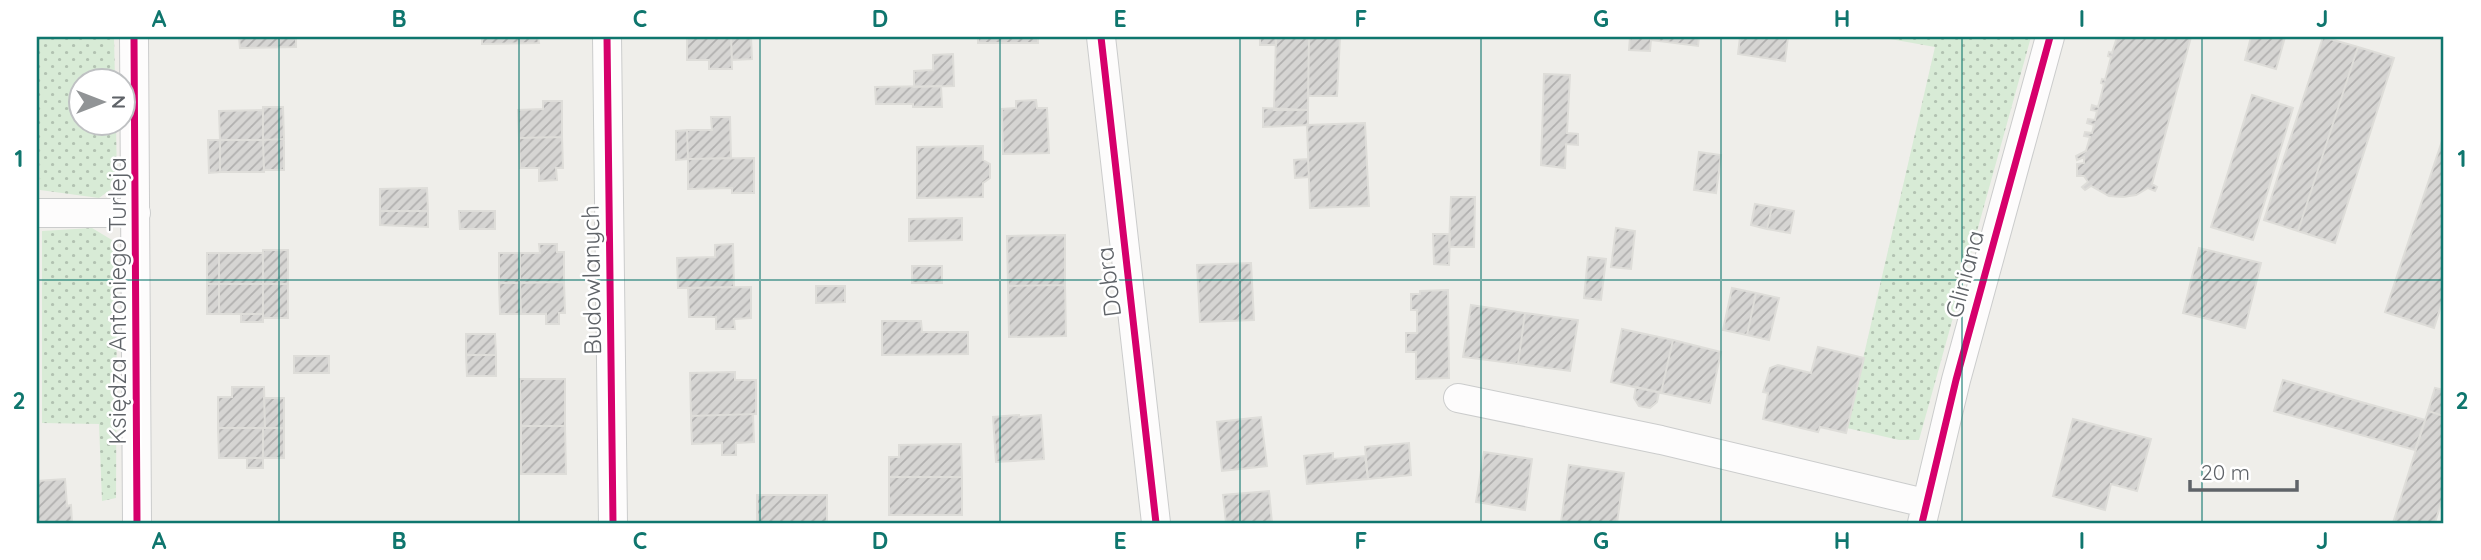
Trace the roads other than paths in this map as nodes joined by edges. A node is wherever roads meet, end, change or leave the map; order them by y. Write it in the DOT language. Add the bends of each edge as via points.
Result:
graph roads {
  1 [pos="134,37"];
  2 [pos="607,37"];
  3 [pos="1101,37"];
  4 [pos="2050,37"];
  5 [pos="37,213"];
  6 [pos="135,213"];
  7 [pos="1458,398"];
  8 [pos="1924,513"];
  9 [pos="137,523"];
  10 [pos="613,523"];
  11 [pos="1156,523"];
  1 -- 6 [label="street, Księdza Antoniego Turleja"];
  2 -- 10 [label="street, Budowlanych"];
  3 -- 11 [label="street, Dobra"];
  4 -- 8 [label="street, Gliniana"];
  5 -- 6 [label="street"];
  6 -- 9 [label="street, Księdza Antoniego Turleja"];
  7 -- 8 [label="street, Gliniana" via="1661,440"];
}
